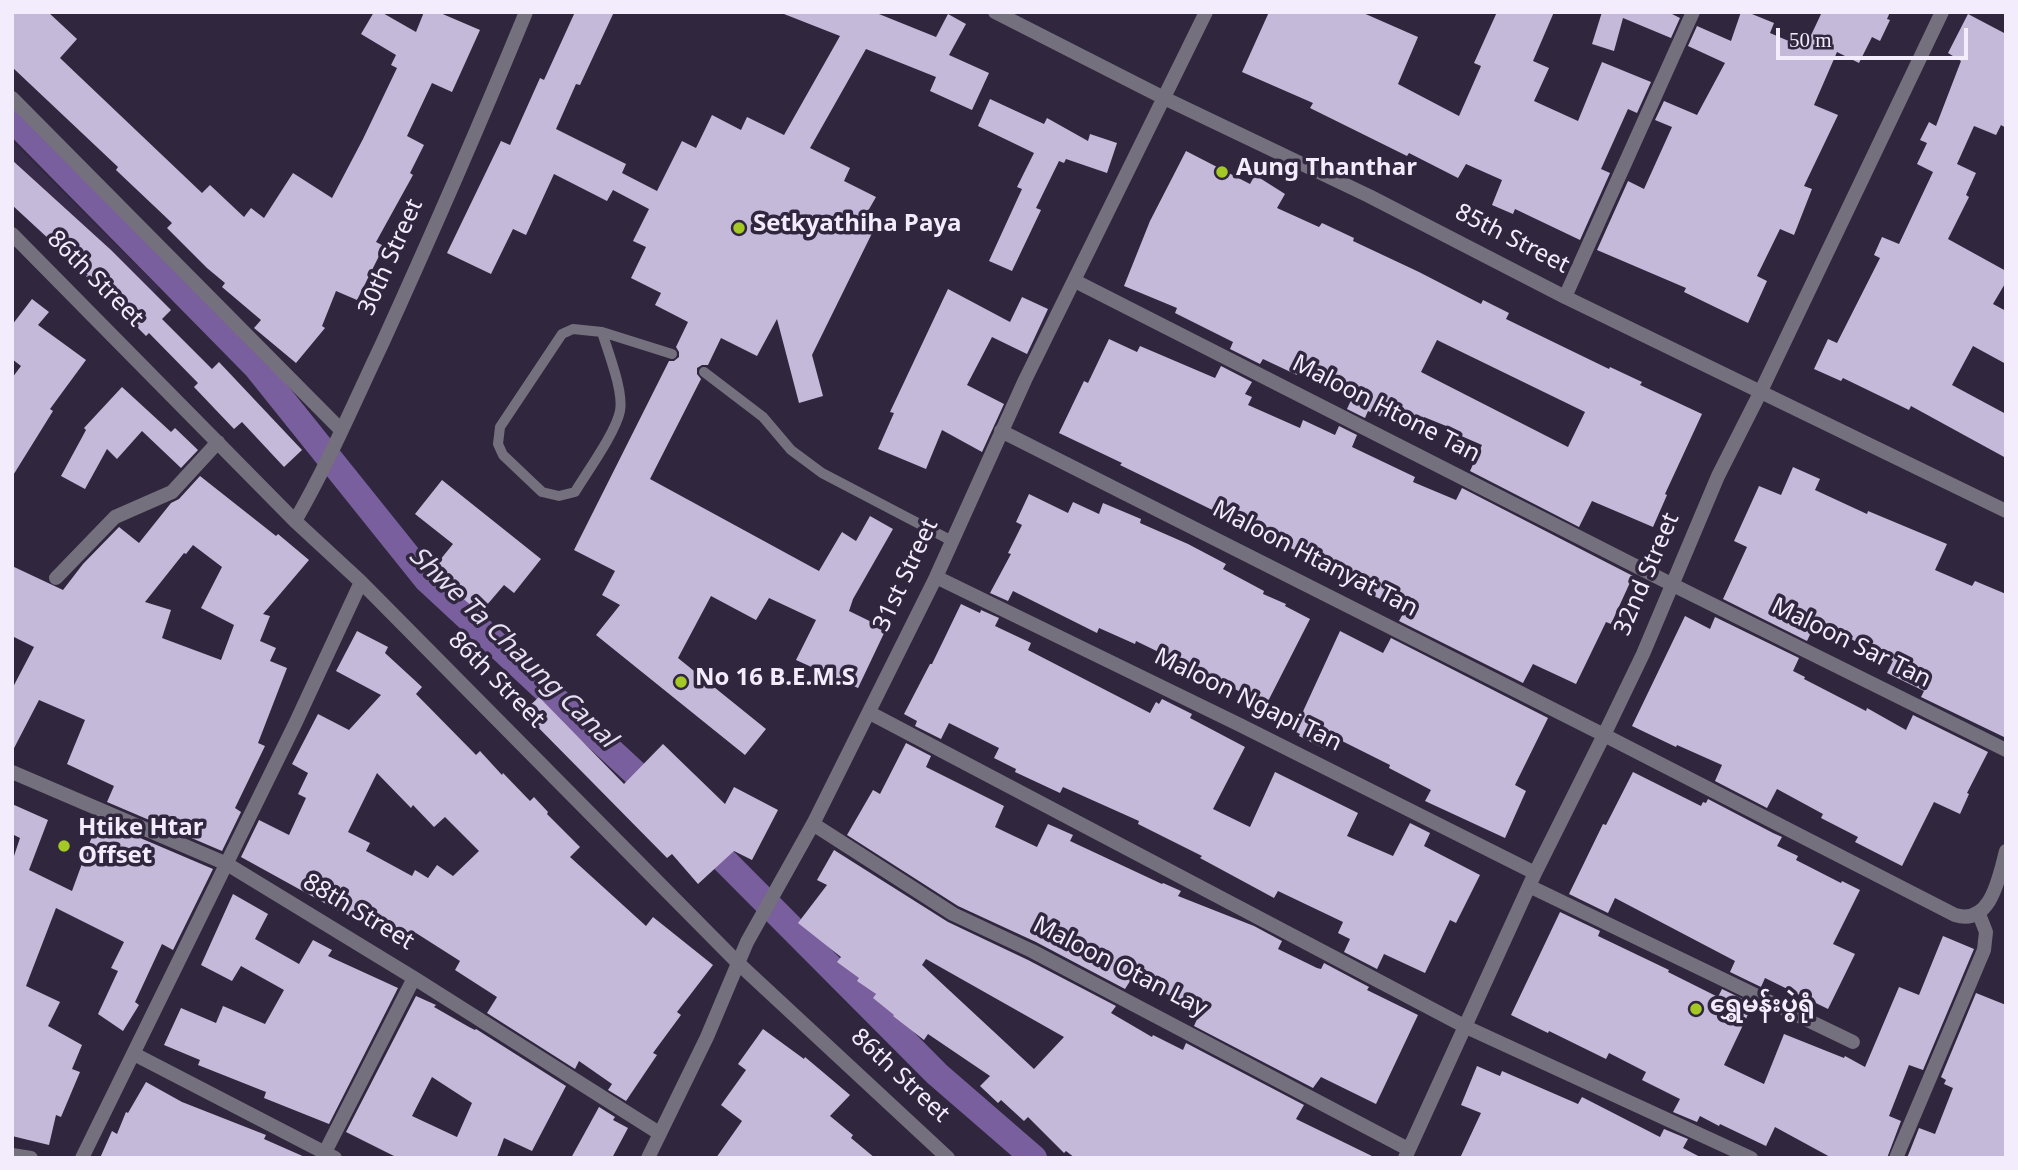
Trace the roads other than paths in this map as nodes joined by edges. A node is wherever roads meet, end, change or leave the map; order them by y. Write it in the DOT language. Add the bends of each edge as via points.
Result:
graph roads {
  1 [pos="526,12"];
  2 [pos="995,12"];
  3 [pos="1206,12"];
  4 [pos="1693,12"];
  5 [pos="1942,12"];
  6 [pos="12,98"];
  7 [pos="1164,98"];
  8 [pos="12,234"];
  9 [pos="1075,281"];
  10 [pos="1565,297"];
  11 [pos="603,332"];
  12 [pos="672,354"];
  13 [pos="704,372"];
  14 [pos="1760,393"];
  15 [pos="341,430"];
  16 [pos="1001,431"];
  17 [pos="218,442"];
  18 [pos="2006,512"];
  19 [pos="295,521"];
  20 [pos="952,541"];
  21 [pos="936,577"];
  22 [pos="56,578"];
  23 [pos="361,582"];
  24 [pos="1673,585"];
  25 [pos="870,713"];
  26 [pos="1604,735"];
  27 [pos="2006,750"];
  28 [pos="12,772"];
  29 [pos="813,824"];
  30 [pos="2006,851"];
  31 [pos="227,864"];
  32 [pos="1532,880"];
  33 [pos="1979,914"];
  34 [pos="738,963"];
  35 [pos="414,978"];
  36 [pos="1466,1027"];
  37 [pos="1853,1042"];
  38 [pos="134,1054"];
  39 [pos="659,1133"];
  40 [pos="1406,1153"];
  41 [pos="12,1155"];
  42 [pos="327,1156"];
  43 [pos="32,1158"];
  44 [pos="82,1158"];
  45 [pos="648,1158"];
  46 [pos="948,1158"];
  47 [pos="1751,1158"];
  48 [pos="1896,1158"];
  1 -- 15 [label="street, 30th Street" via="409,286"];
  2 -- 7 [label="street, 85th Street"];
  3 -- 7 [label="street, 31st Street"];
  4 -- 10 [label="street"];
  5 -- 14 [label="street, 32nd Street"];
  6 -- 15 [label="street"];
  7 -- 9 [label="street, 31st Street"];
  7 -- 10 [label="street, 85th Street"];
  8 -- 17 [label="street, 86th Street"];
  9 -- 16 [label="street, 31st Street"];
  9 -- 24 [label="street, Maloon Htone Tan"];
  10 -- 14 [label="street, 85th Street"];
  11 -- 11 [label="lane" via="618,385 621,409 615,425 575,492 559,496 542,492 503,455 498,444 500,427 562,334 573,329"];
  11 -- 12 [label="lane"];
  13 -- 20 [label="lane" via="763,417 792,450 822,473"];
  14 -- 18 [label="street, 85th Street"];
  14 -- 24 [label="street, 32nd Street" via="1718,476"];
  15 -- 19 [label="street, 30th Street"];
  16 -- 20 [label="street, 31st Street"];
  16 -- 26 [label="street, Maloon Htanyat Tan"];
  17 -- 19 [label="street, 86th Street"];
  17 -- 22 [label="street" via="172,492 116,517"];
  19 -- 23 [label="street, 86th Street"];
  20 -- 21 [label="street, 31st Street"];
  21 -- 25 [label="street, 31st Street"];
  21 -- 32 [label="street, Maloon Ngapi Tan" via="1240,725"];
  23 -- 31 [label="street"];
  23 -- 34 [label="street, 86th Street"];
  24 -- 26 [label="street, 32nd Street"];
  24 -- 27 [label="street, Maloon Sar Tan"];
  25 -- 29 [label="street, 31st Street"];
  25 -- 36 [label="street"];
  26 -- 32 [label="street, 32nd Street"];
  26 -- 33 [label="street, Maloon Htanyat Tan" via="1955,915"];
  28 -- 31 [label="street, 88th Street"];
  29 -- 34 [label="street, 31st Street"];
  29 -- 40 [label="street, Maloon Otan Lay" via="953,914 1044,957"];
  30 -- 33 [label="street" via="1995,890"];
  31 -- 35 [label="street, 88th Street"];
  31 -- 38 [label="street"];
  32 -- 36 [label="street, 32nd Street"];
  32 -- 37 [label="street, Maloon Ngapi Tan"];
  33 -- 48 [label="street" via="1986,932 1984,950"];
  34 -- 39 [label="street, 31st Street"];
  34 -- 46 [label="street, 86th Street"];
  35 -- 39 [label="street, 88th Street"];
  35 -- 42 [label="street"];
  36 -- 40 [label="street, 32nd Street"];
  36 -- 47 [label="street"];
  38 -- 42 [label="street"];
  38 -- 44 [label="street"];
  39 -- 45 [label="street, 31st Street"];
  41 -- 43 [label="street"];
}
